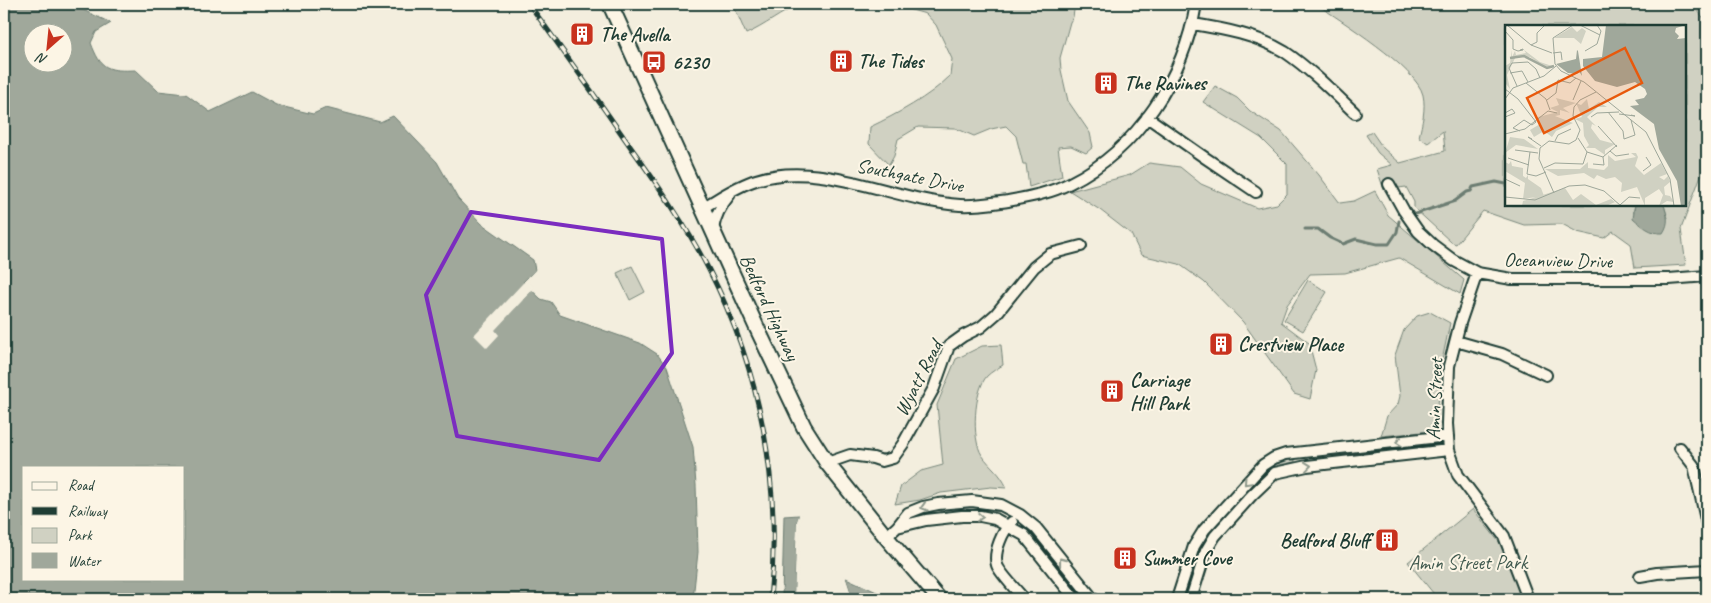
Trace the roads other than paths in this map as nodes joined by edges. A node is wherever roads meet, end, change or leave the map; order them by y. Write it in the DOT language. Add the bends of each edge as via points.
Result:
graph roads {
  1 [pos="610,4"];
  2 [pos="1196,4"];
  3 [pos="1193,24"];
  4 [pos="1355,113"];
  5 [pos="1147,117"];
  6 [pos="1389,184"];
  7 [pos="734,189"];
  8 [pos="1256,192"];
  9 [pos="702,208"];
  10 [pos="713,229"];
  11 [pos="1081,246"];
  12 [pos="1477,273"];
  13 [pos="1707,276"];
  14 [pos="1456,341"];
  15 [pos="1546,376"];
  16 [pos="1448,436"];
  17 [pos="1680,448"];
  18 [pos="1449,450"];
  19 [pos="827,462"];
  20 [pos="1020,515"];
  21 [pos="1707,524"];
  22 [pos="1008,526"];
  23 [pos="897,527"];
  24 [pos="886,537"];
  25 [pos="1707,570"];
  26 [pos="1640,576"];
  27 [pos="940,599"];
  28 [pos="1024,599"];
  29 [pos="1075,599"];
  30 [pos="1092,599"];
  31 [pos="1177,599"];
  32 [pos="1191,599"];
  33 [pos="1528,599"];
  1 -- 9 [label="main road, Bedford Highway"];
  2 -- 3 [label="street, Southgate Drive"];
  3 -- 4 [label="street" via="1228,30 1284,52"];
  3 -- 5 [label="street, Southgate Drive" via="1182,56"];
  5 -- 7 [label="street, Southgate Drive" via="1124,144 1078,178 1046,192 1018,199 960,205 804,174 779,174"];
  5 -- 8 [label="street"];
  6 -- 12 [label="street, Oceanview Drive" via="1418,230 1453,260"];
  7 -- 9 [label="street, Southgate Drive"];
  7 -- 10 [label="street" via="720,206"];
  9 -- 10 [label="main road, Bedford Highway"];
  10 -- 19 [label="main road, Bedford Highway" via="804,426"];
  11 -- 19 [label="street, Wyatt Road" via="1050,254 1034,267 981,327 949,346 934,388 892,458 882,461 850,455"];
  12 -- 13 [label="street, Oceanview Drive" via="1512,279"];
  12 -- 14 [label="street, Amin Street"];
  14 -- 15 [label="street" via="1502,354"];
  14 -- 16 [label="street, Amin Street" via="1449,366"];
  16 -- 18 [label="street, Amin Street"];
  16 -- 31 [label="street, one-way" via="1274,458 1263,465 1204,530 1194,546"];
  17 -- 21 [label="street" via="1694,466"];
  32 -- 18 [label="street, one-way" via="1206,551 1252,495 1275,473 1307,466"];
  18 -- 33 [label="street, Amin Street" via="1458,475 1504,536"];
  19 -- 24 [label="main road, Bedford Highway"];
  20 -- 22 [label="street"];
  20 -- 23 [label="street, one-way" via="1001,505 972,501 938,504 908,513"];
  30 -- 20 [label="street, one-way" via="1036,528"];
  23 -- 22 [label="street, one-way" via="926,520 980,516 995,518"];
  22 -- 28 [label="street" via="997,546 997,565"];
  22 -- 29 [label="street" via="1024,535"];
  23 -- 24 [label="street"];
  24 -- 27 [label="main road, Bedford Highway"];
  25 -- 26 [label="street"];
}
